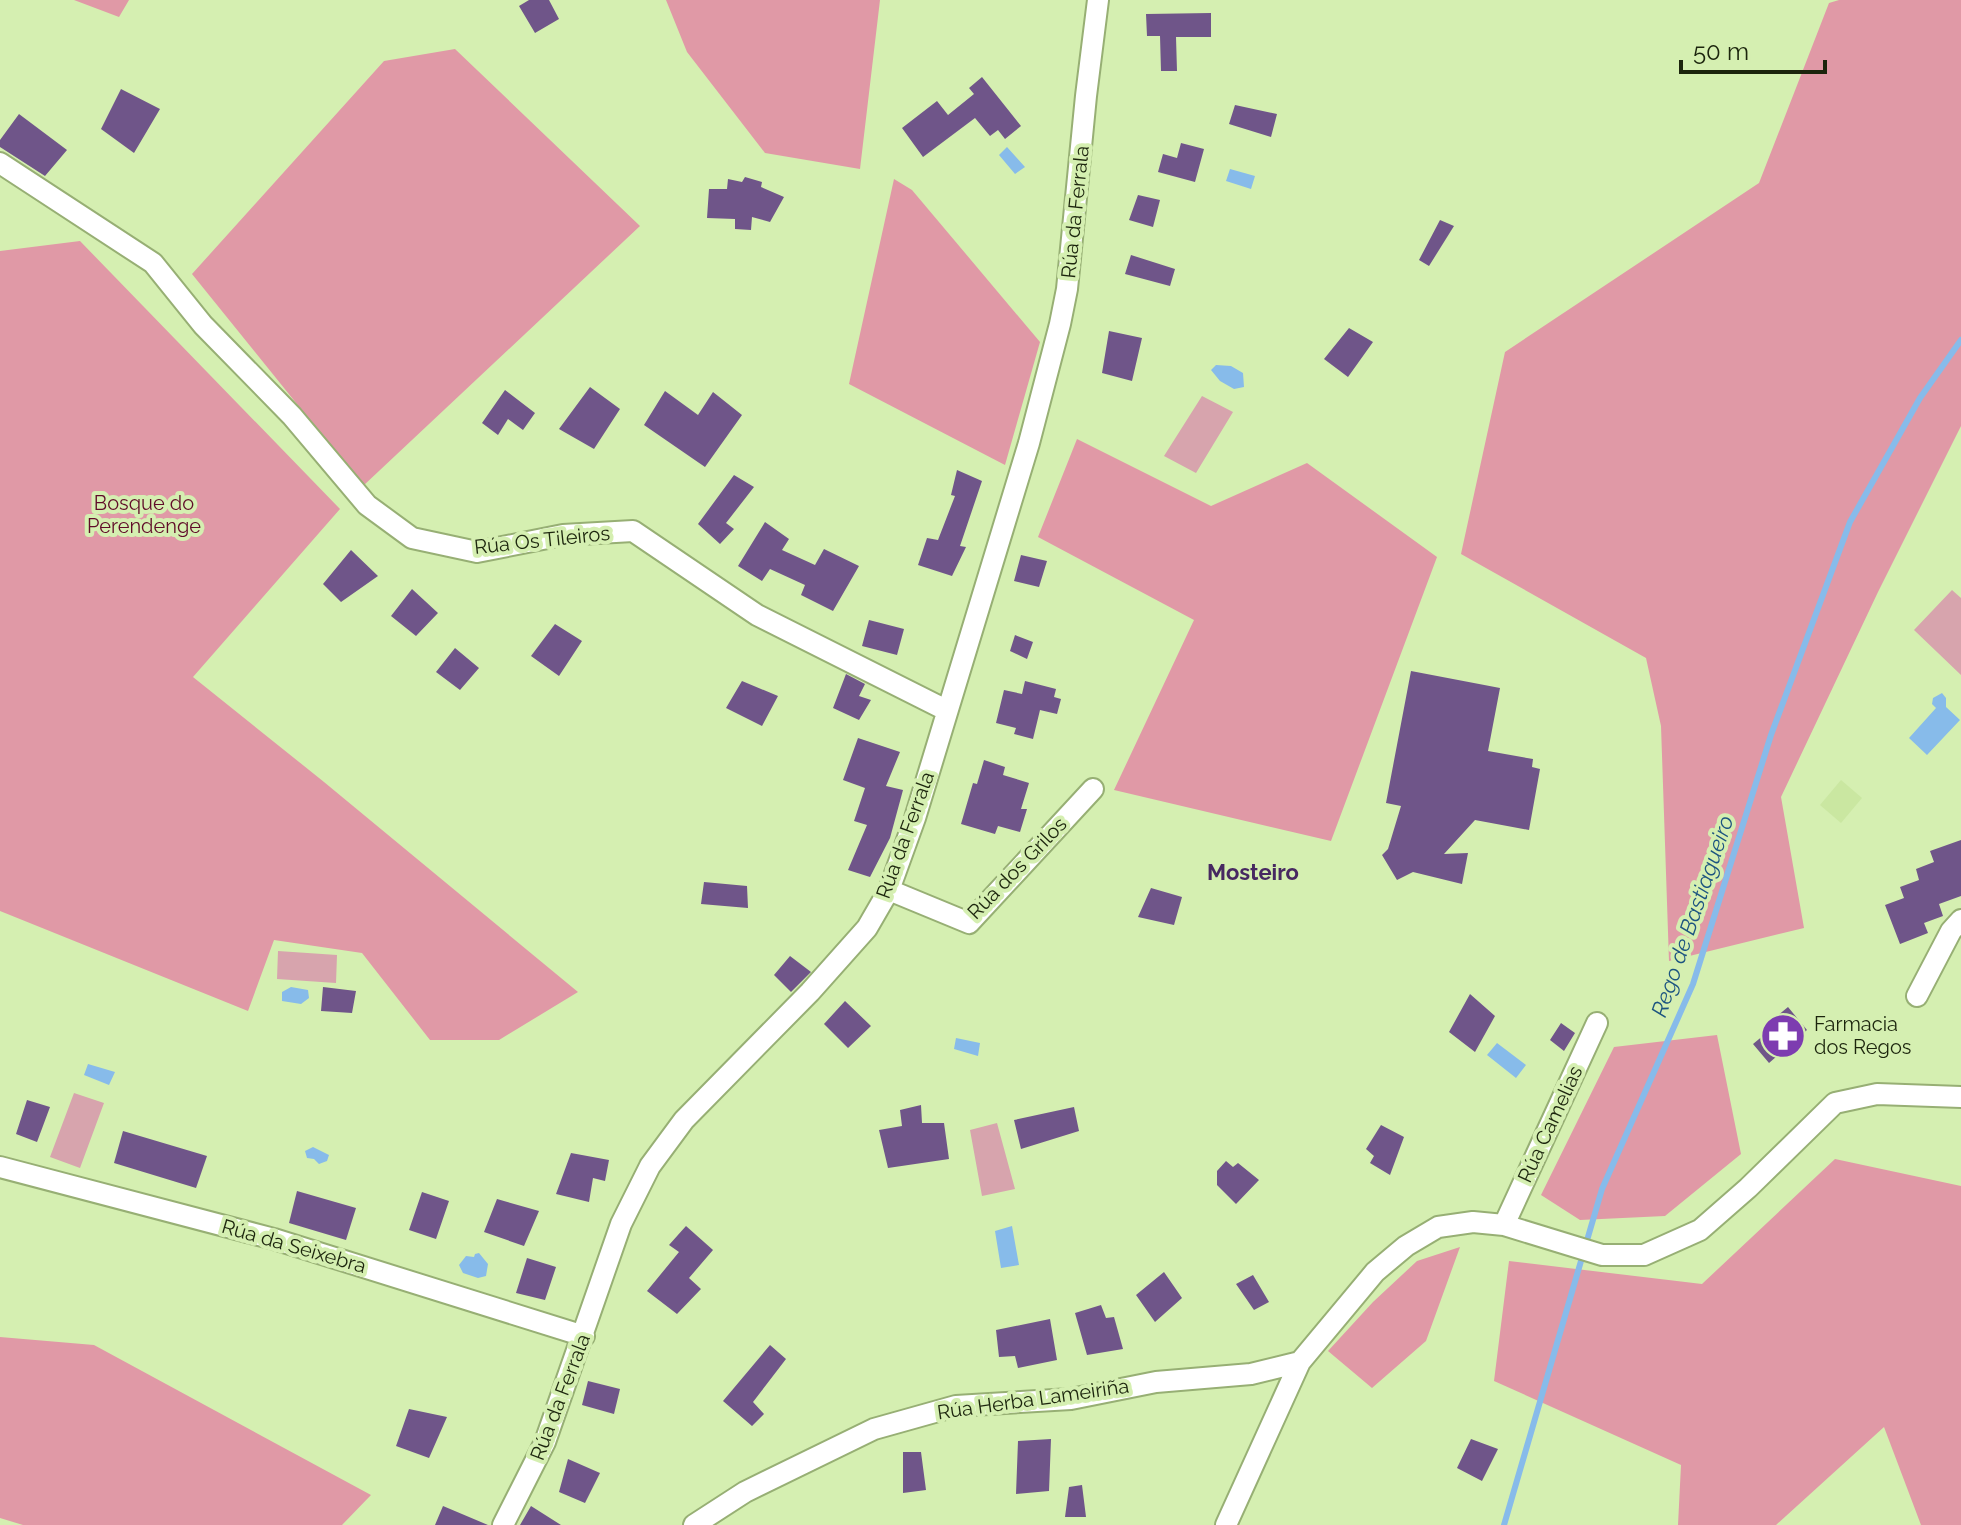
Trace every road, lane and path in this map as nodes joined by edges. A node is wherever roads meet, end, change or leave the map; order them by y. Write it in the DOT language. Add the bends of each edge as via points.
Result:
graph roads {
  1 [pos="1098,0"];
  2 [pos="0,163"];
  3 [pos="946,710"];
  4 [pos="1093,789"];
  5 [pos="889,890"];
  6 [pos="1961,920"];
  7 [pos="1917,996"];
  8 [pos="1597,1023"];
  9 [pos="1961,1097"];
  10 [pos="0,1167"];
  11 [pos="1504,1225"];
  12 [pos="584,1336"];
  13 [pos="1300,1362"];
  14 [pos="503,1525"];
  15 [pos="694,1525"];
  16 [pos="1226,1525"];
  1 -- 3 [label="street, Rúa da Ferrala" via="1060,324"];
  2 -- 3 [label="street, Rúa Os Tileiros" via="153,263 367,505 412,538 477,552 563,535 633,531 757,615"];
  3 -- 5 [label="street, Rúa da Ferrala"];
  4 -- 5 [label="street, Rúa dos Grilos" via="969,923"];
  5 -- 12 [label="street, Rúa da Ferrala" via="867,928 684,1120 650,1166 621,1224"];
  6 -- 7 [label="street"];
  8 -- 11 [label="street, Rúa Camelias"];
  9 -- 11 [label="street" via="1877,1094 1835,1103 1700,1230 1644,1255 1602,1255"];
  10 -- 12 [label="street, Rúa da Seixebra" via="274,1239"];
  11 -- 13 [label="street" via="1438,1227 1406,1246 1375,1272"];
  12 -- 14 [label="street, Rúa da Ferrala" via="545,1442"];
  13 -- 15 [label="street, Rúa Herba Lameiriña" via="1251,1374 1156,1382 1071,1399 956,1406 874,1429 745,1492"];
  13 -- 16 [label="street"];
}
